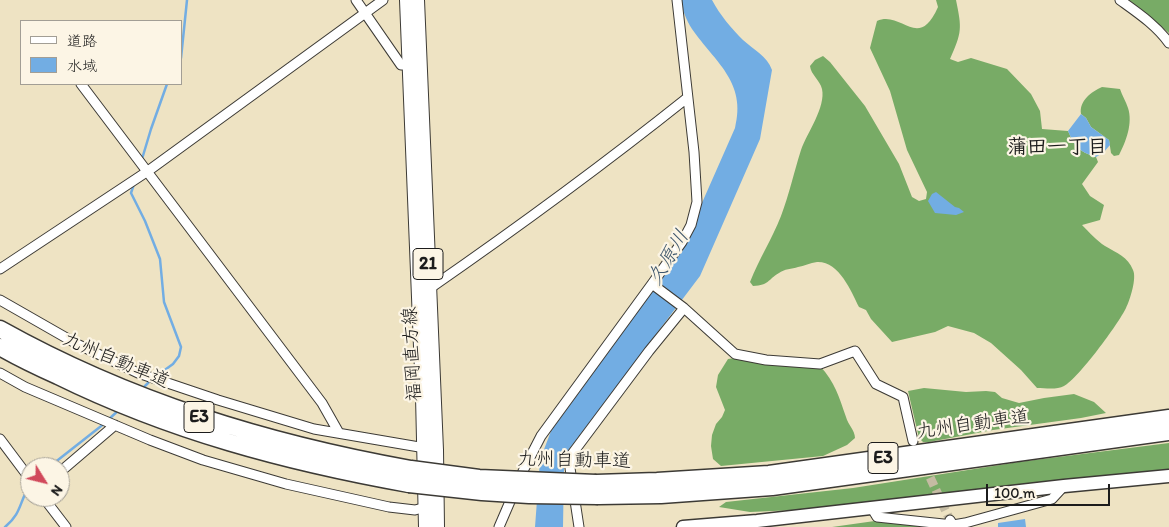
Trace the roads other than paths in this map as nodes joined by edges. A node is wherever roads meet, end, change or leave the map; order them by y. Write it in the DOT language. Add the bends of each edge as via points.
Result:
graph roads {
  1 [pos="356,0"];
  2 [pos="383,0"];
  3 [pos="407,0"];
  4 [pos="418,0"];
  5 [pos="677,0"];
  6 [pos="1120,0"];
  7 [pos="365,13"];
  8 [pos="1169,43"];
  9 [pos="410,65"];
  10 [pos="82,85"];
  11 [pos="687,98"];
  12 [pos="148,171"];
  13 [pos="0,269"];
  14 [pos="655,286"];
  15 [pos="429,289"];
  16 [pos="0,300"];
  17 [pos="684,308"];
  18 [pos="0,329"];
  19 [pos="0,348"];
  20 [pos="0,374"];
  21 [pos="1169,418"];
  22 [pos="116,425"];
  23 [pos="1169,432"];
  24 [pos="339,433"];
  25 [pos="0,439"];
  26 [pos="913,441"];
  27 [pos="426,448"];
  28 [pos="70,464"];
  29 [pos="20,466"];
  30 [pos="410,476"];
  31 [pos="1169,476"];
  32 [pos="1064,486"];
  33 [pos="597,490"];
  34 [pos="51,507"];
  35 [pos="871,507"];
  36 [pos="426,508"];
  37 [pos="66,527"];
  38 [pos="426,527"];
  39 [pos="437,527"];
  40 [pos="499,527"];
  41 [pos="579,527"];
  42 [pos="683,527"];
  1 -- 7 [label="street"];
  2 -- 7 [label="street"];
  3 -- 9 [label="main road, 福岡直方線 / 21"];
  4 -- 15 [label="main road, 福岡直方線 / 21"];
  5 -- 11 [label="street"];
  6 -- 8 [label="street" via="1150,22"];
  7 -- 9 [label="street" via="401,65"];
  7 -- 12 [label="street"];
  9 -- 27 [label="main road, 福岡直方線 / 21"];
  10 -- 12 [label="street"];
  11 -- 14 [label="street" via="697,202 682,242"];
  11 -- 15 [label="street" via="530,219"];
  12 -- 13 [label="street"];
  12 -- 24 [label="street" via="322,403"];
  14 -- 17 [label="street"];
  14 -- 40 [label="street" via="541,436"];
  15 -- 39 [label="main road, 福岡直方線 / 21"];
  16 -- 24 [label="street" via="77,344 138,373 314,429"];
  17 -- 26 [label="street" via="722,344 745,357 820,364 855,351 876,384 902,397"];
  17 -- 41 [label="street" via="572,454 570,468"];
  18 -- 30 [label="highway, 九州自動車道 / E3" via="94,375 186,412 240,431"];
  19 -- 30 [label="highway, 九州自動車道 / E3" via="87,391 180,428 236,446 283,458"];
  20 -- 22 [label="street" via="25,388"];
  21 -- 33 [label="highway, 九州自動車道 / E3" via="769,474"];
  22 -- 28 [label="street"];
  22 -- 36 [label="street" via="203,460 286,484 390,507"];
  23 -- 33 [label="highway, 九州自動車道 / E3" via="772,487 661,495"];
  24 -- 27 [label="street"];
  25 -- 29 [label="street"];
  27 -- 36 [label="main road, 福岡直方線 / 21"];
  30 -- 33 [label="highway, 九州自動車道 / E3, bridge" via="492,493"];
  31 -- 32 [label="street"];
  32 -- 35 [label="street"];
  32 -- 35 [label="street" via="1052,499 996,515 952,522 877,516"];
  34 -- 37 [label="street"];
  35 -- 42 [label="street"];
  36 -- 38 [label="main road, 福岡直方線 / 21"];
}
